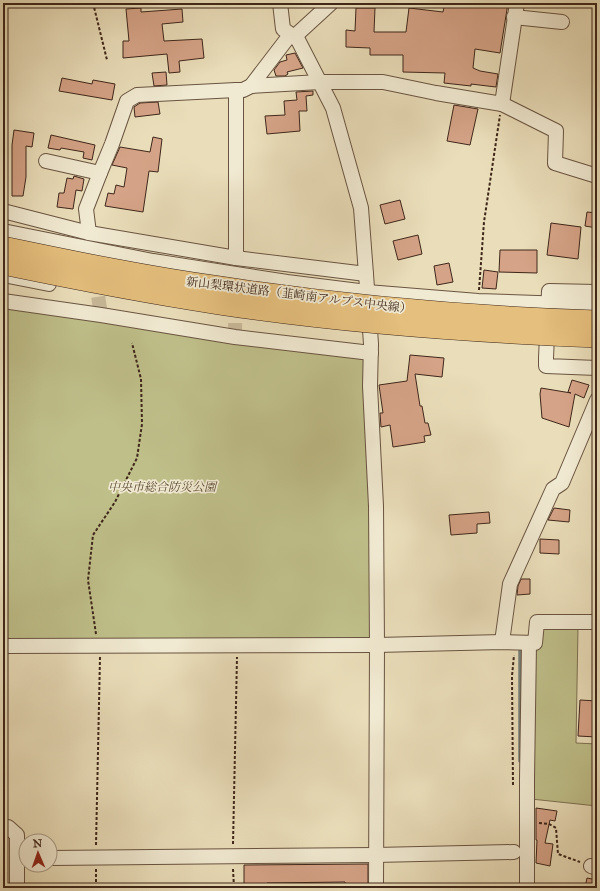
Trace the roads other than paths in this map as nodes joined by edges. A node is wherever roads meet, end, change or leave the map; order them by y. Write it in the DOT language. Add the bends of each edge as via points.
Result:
graph roads {
  1 [pos="280,3"];
  2 [pos="331,3"];
  3 [pos="516,7"];
  4 [pos="562,22"];
  5 [pos="292,36"];
  6 [pos="320,82"];
  7 [pos="251,86"];
  8 [pos="236,90"];
  9 [pos="502,104"];
  10 [pos="46,161"];
  11 [pos="100,173"];
  12 [pos="597,176"];
  13 [pos="3,211"];
  14 [pos="3,231"];
  15 [pos="89,233"];
  16 [pos="3,247"];
  17 [pos="236,258"];
  18 [pos="3,264"];
  19 [pos="366,274"];
  20 [pos="3,275"];
  21 [pos="367,292"];
  22 [pos="597,292"];
  23 [pos="3,301"];
  24 [pos="548,303"];
  25 [pos="597,305"];
  26 [pos="597,321"];
  27 [pos="370,333"];
  28 [pos="597,337"];
  29 [pos="546,345"];
  30 [pos="597,346"];
  31 [pos="371,353"];
  32 [pos="597,368"];
  33 [pos="597,400"];
  34 [pos="597,622"];
  35 [pos="509,642"];
  36 [pos="529,643"];
  37 [pos="377,645"];
  38 [pos="3,646"];
  39 [pos="3,827"];
  40 [pos="18,841"];
  41 [pos="514,852"];
  42 [pos="376,855"];
  43 [pos="58,858"];
  44 [pos="19,873"];
  45 [pos="17,888"];
  46 [pos="376,888"];
  47 [pos="527,888"];
  1 -- 5 [label="street" via="283,29"];
  2 -- 5 [label="street"];
  3 -- 4 [label="street"];
  3 -- 9 [label="street"];
  5 -- 6 [label="street" via="298,40"];
  5 -- 7 [label="street"];
  6 -- 7 [label="street"];
  6 -- 9 [label="street" via="383,82"];
  6 -- 19 [label="street" via="333,108 360,208"];
  7 -- 8 [label="street"];
  8 -- 11 [label="street" via="137,96 127,101"];
  8 -- 17 [label="street"];
  9 -- 12 [label="street" via="556,131 555,163"];
  10 -- 11 [label="street"];
  11 -- 15 [label="street" via="86,209"];
  13 -- 15 [label="street"];
  14 -- 21 [label="street" via="153,261"];
  15 -- 17 [label="street"];
  16 -- 26 [label="highway, 新山梨環状道路（韮崎南アルプス中央線）, bridge" via="144,275 300,298 458,314"];
  17 -- 19 [label="street"];
  18 -- 28 [label="highway, 新山梨環状道路（韮崎南アルプス中央線）, bridge" via="221,304 302,314 453,330"];
  19 -- 21 [label="street"];
  20 -- 27 [label="street" via="114,297"];
  21 -- 24 [label="street" via="478,301"];
  21 -- 27 [label="street"];
  22 -- 24 [label="street" via="550,291"];
  23 -- 31 [label="street" via="235,337"];
  24 -- 25 [label="street"];
  24 -- 29 [label="street"];
  27 -- 29 [label="street"];
  27 -- 31 [label="street"];
  29 -- 30 [label="street"];
  29 -- 32 [label="street" via="546,366"];
  31 -- 37 [label="street"];
  33 -- 35 [label="street" via="562,483 553,489 510,584"];
  34 -- 36 [label="street" via="537,622 534,643"];
  35 -- 36 [label="street"];
  35 -- 37 [label="street"];
  36 -- 47 [label="street"];
  37 -- 38 [label="street"];
  37 -- 42 [label="street"];
  39 -- 40 [label="street" via="8,827 17,835"];
  41 -- 42 [label="street"];
  42 -- 43 [label="street"];
  42 -- 46 [label="street"];
  44 -- 45 [label="street"];
}
